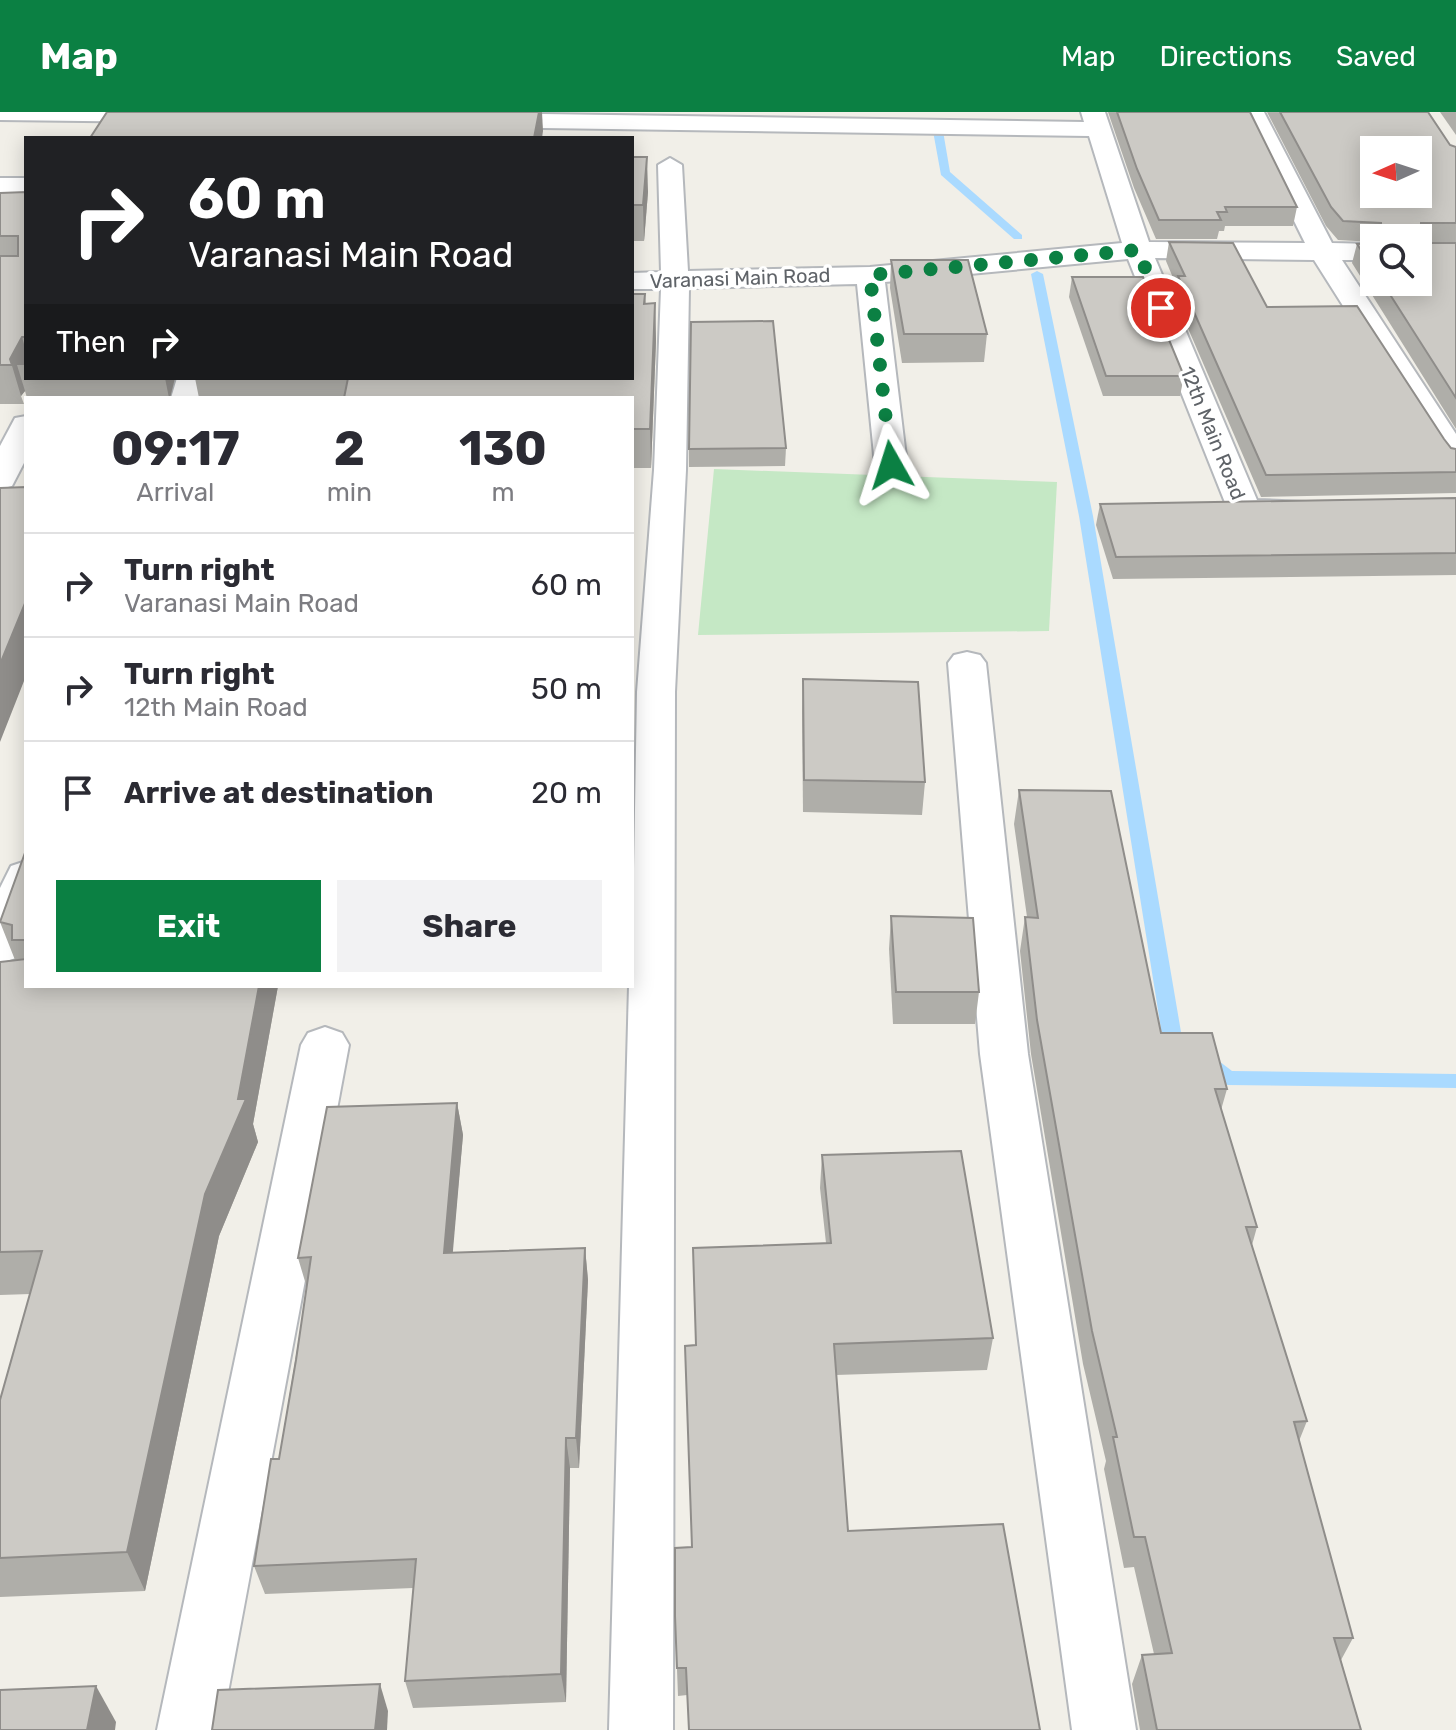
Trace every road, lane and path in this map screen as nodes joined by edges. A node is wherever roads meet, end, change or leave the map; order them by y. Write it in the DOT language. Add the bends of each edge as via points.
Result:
graph roads {
  1 [pos="1252,112"];
  2 [pos="0,113"];
  3 [pos="76,113"];
  4 [pos="197,115"];
  5 [pos="571,117"];
  6 [pos="739,118"];
  7 [pos="462,119"];
  8 [pos="1096,121"];
  9 [pos="670,165"];
  10 [pos="0,186"];
  11 [pos="24,186"];
  12 [pos="1138,250"];
  13 [pos="1323,252"];
  14 [pos="1360,252"];
  15 [pos="870,275"];
  16 [pos="675,280"];
  17 [pos="634,281"];
  18 [pos="24,429"];
  19 [pos="1456,459"];
  20 [pos="891,465"];
  21 [pos="0,479"];
  22 [pos="1320,509"];
  23 [pos="967,663"];
  24 [pos="24,886"];
  25 [pos="6,971"];
  26 [pos="325,1045"];
  27 [pos="189,1730"];
  28 [pos="641,1730"];
  29 [pos="1104,1730"];
  1 -- 13 [label="street"];
  2 -- 3 [label="street"];
  3 -- 4 [label="street"];
  5 -- 6 [label="street"];
  5 -- 7 [label="street"];
  6 -- 8 [label="street" via="966,127"];
  8 -- 12 [label="street"];
  9 -- 16 [label="street"];
  10 -- 11 [label="street"];
  12 -- 13 [label="street, Varanasi Main Road"];
  12 -- 15 [label="street, Varanasi Main Road"];
  12 -- 22 [label="street, 12th Main Road" via="1245,510"];
  13 -- 14 [label="street, Varanasi Main Road"];
  13 -- 19 [label="street"];
  15 -- 16 [label="street, Varanasi Main Road"];
  15 -- 20 [label="street"];
  16 -- 17 [label="street, Varanasi Main Road"];
  16 -- 28 [label="street" via="656,692"];
  18 -- 21 [label="street"];
  23 -- 29 [label="street" via="1004,1054"];
  24 -- 25 [label="street"];
  26 -- 27 [label="street"];
}
